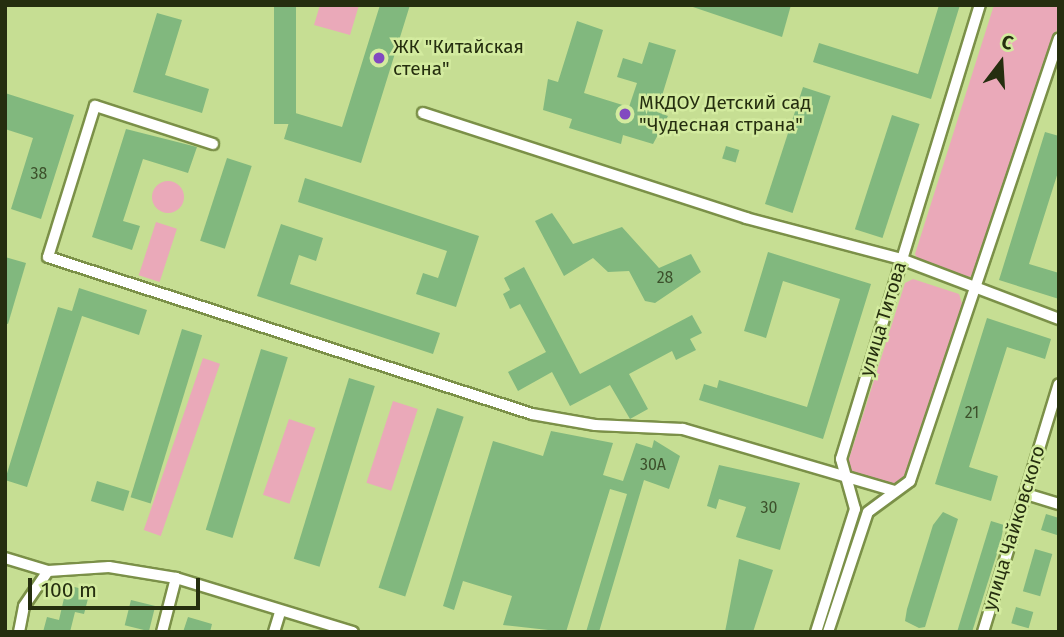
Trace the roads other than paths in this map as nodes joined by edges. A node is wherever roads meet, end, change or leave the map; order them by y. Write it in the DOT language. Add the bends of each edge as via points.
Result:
graph roads {
  1 [pos="980,5"];
  2 [pos="1059,38"];
  3 [pos="423,113"];
  4 [pos="214,144"];
  5 [pos="901,259"];
  6 [pos="975,284"];
  7 [pos="1059,318"];
  8 [pos="1059,384"];
  9 [pos="841,459"];
  10 [pos="822,468"];
  11 [pos="844,475"];
  12 [pos="895,491"];
  13 [pos="1026,494"];
  14 [pos="1059,504"];
  15 [pos="5,558"];
  16 [pos="48,571"];
  17 [pos="176,578"];
  18 [pos="280,612"];
  19 [pos="19,632"];
  20 [pos="162,632"];
  21 [pos="274,632"];
  22 [pos="353,632"];
  23 [pos="816,632"];
  24 [pos="828,632"];
  25 [pos="983,632"];
  1 -- 5 [label="street, улица Титова"];
  2 -- 6 [label="street"];
  3 -- 5 [label="street" via="747,218"];
  4 -- 10 [label="street" via="95,106 48,257 532,414 595,425 683,429"];
  5 -- 6 [label="street"];
  5 -- 9 [label="street, улица Титова"];
  6 -- 7 [label="street"];
  6 -- 12 [label="street" via="910,481"];
  8 -- 13 [label="street, улица Чайковского"];
  9 -- 10 [label="street"];
  9 -- 11 [label="street, улица Титова"];
  10 -- 11 [label="street"];
  11 -- 12 [label="street"];
  11 -- 23 [label="street, улица Титова" via="855,509"];
  12 -- 24 [label="street" via="868,512"];
  13 -- 14 [label="street"];
  13 -- 25 [label="street, улица Чайковского"];
  15 -- 16 [label="street"];
  16 -- 17 [label="street" via="109,567"];
  16 -- 19 [label="street" via="24,606"];
  17 -- 18 [label="street"];
  17 -- 20 [label="street"];
  18 -- 21 [label="street"];
  18 -- 22 [label="street"];
}
